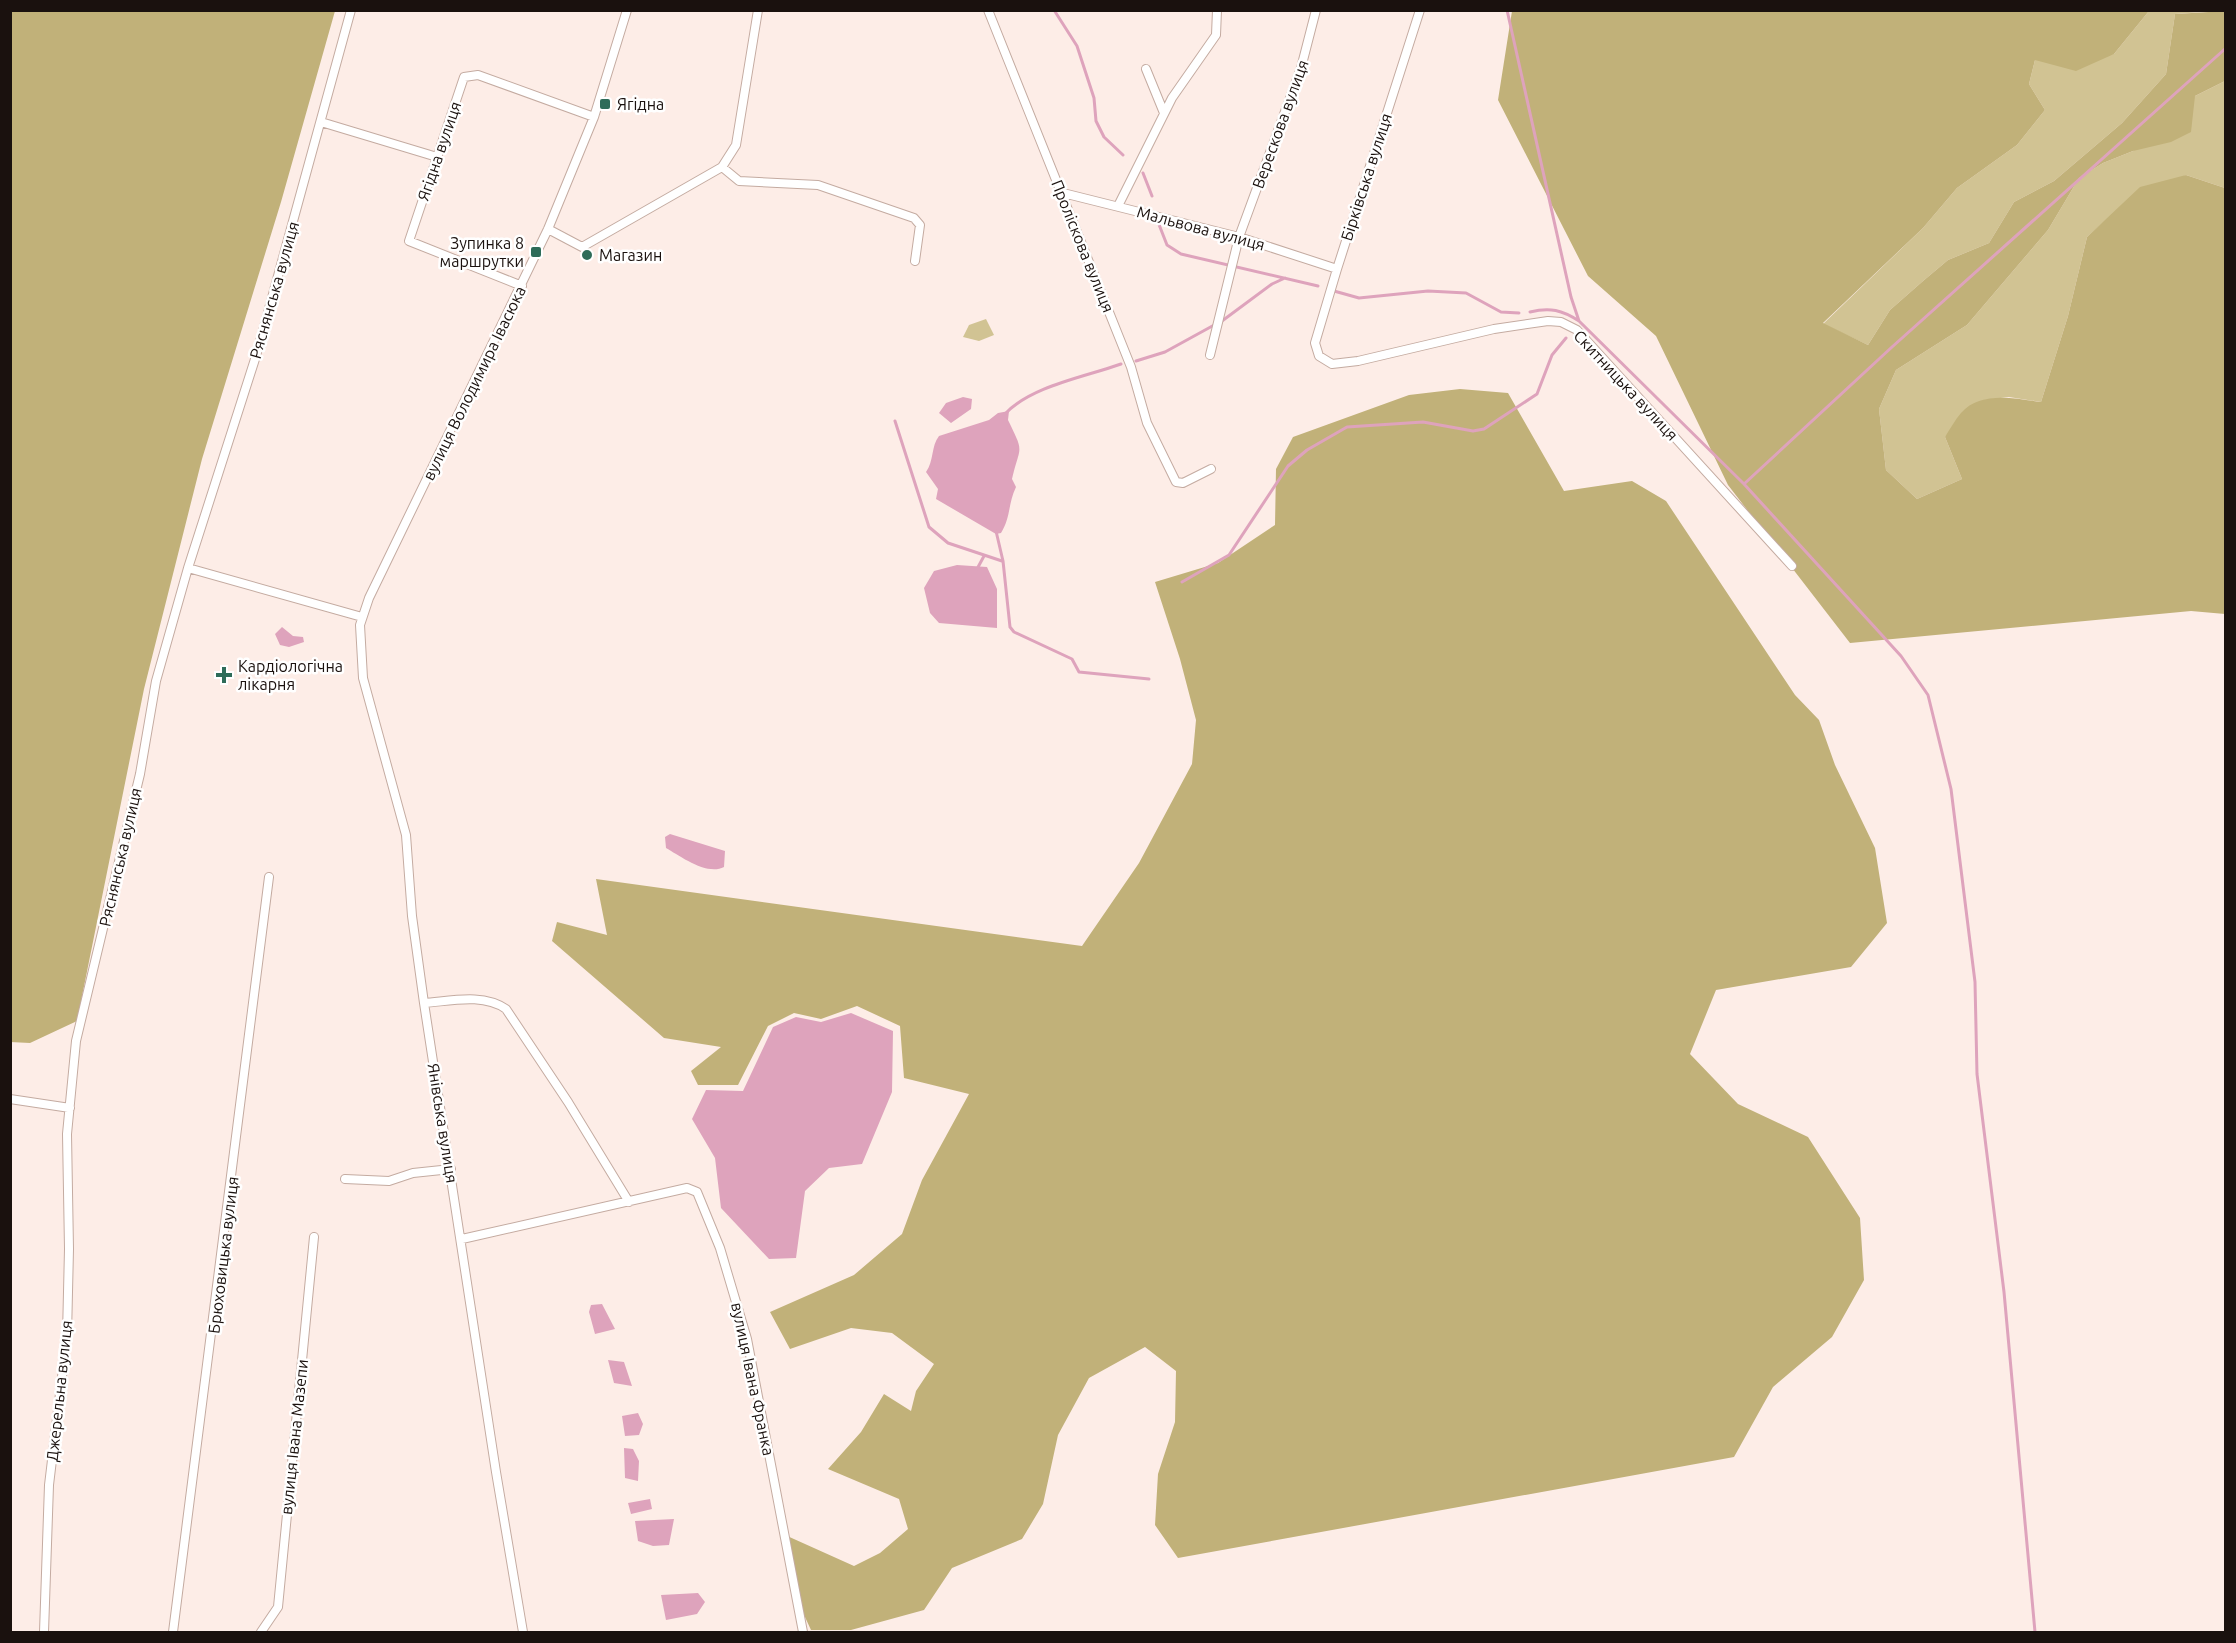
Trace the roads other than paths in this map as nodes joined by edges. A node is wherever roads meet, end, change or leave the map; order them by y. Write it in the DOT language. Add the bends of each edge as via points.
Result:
graph roads {
  1 [pos="351,10"];
  2 [pos="627,10"];
  3 [pos="758,10"];
  4 [pos="988,10"];
  5 [pos="1217,10"];
  6 [pos="1316,10"];
  7 [pos="1420,10"];
  8 [pos="1146,69"];
  9 [pos="1164,113"];
  10 [pos="594,117"];
  11 [pos="321,122"];
  12 [pos="437,157"];
  13 [pos="722,167"];
  14 [pos="1063,193"];
  15 [pos="1118,206"];
  16 [pos="548,229"];
  17 [pos="1239,237"];
  18 [pos="915,261"];
  19 [pos="1336,269"];
  20 [pos="522,286"];
  21 [pos="1315,344"];
  22 [pos="1210,355"];
  23 [pos="1211,469"];
  24 [pos="1792,566"];
  25 [pos="188,568"];
  26 [pos="362,617"];
  27 [pos="269,877"];
  28 [pos="424,1003"];
  29 [pos="10,1099"];
  30 [pos="70,1108"];
  31 [pos="66,1149"];
  32 [pos="451,1169"];
  33 [pos="345,1179"];
  34 [pos="629,1202"];
  35 [pos="314,1237"];
  36 [pos="462,1239"];
  37 [pos="44,1632"];
  38 [pos="173,1632"];
  39 [pos="260,1632"];
  40 [pos="523,1632"];
  41 [pos="803,1632"];
  1 -- 11 [label="street, Ряснянська вулиця"];
  2 -- 10 [label="street, вулиця Володимира Івасюка"];
  3 -- 13 [label="street" via="736,145"];
  4 -- 14 [label="street, Проліскова вулиця"];
  5 -- 9 [label="street" via="1216,35"];
  6 -- 17 [label="street, Верескова вулиця" via="1301,68"];
  7 -- 19 [label="street, Бірківська вулиця"];
  8 -- 9 [label="street"];
  9 -- 15 [label="street"];
  10 -- 12 [label="street, Ягідна вулиця" via="471,75 464,78"];
  10 -- 16 [label="street, вулиця Володимира Івасюка"];
  11 -- 12 [label="street"];
  11 -- 25 [label="street, Ряснянська вулиця" via="256,356"];
  12 -- 20 [label="street, Ягідна вулиця" via="410,241"];
  13 -- 16 [label="street" via="582,247"];
  13 -- 18 [label="street" via="739,182 818,185 914,218 920,225"];
  14 -- 15 [label="street, Мальвова вулиця"];
  14 -- 23 [label="street, Проліскова вулиця" via="1131,367 1147,423 1176,482 1183,483"];
  15 -- 17 [label="street, Мальвова вулиця"];
  16 -- 20 [label="street, вулиця Володимира Івасюка"];
  17 -- 19 [label="street, Мальвова вулиця"];
  17 -- 22 [label="street, Верескова вулиця"];
  19 -- 21 [label="street, Бірківська вулиця"];
  20 -- 26 [label="street, вулиця Володимира Івасюка"];
  21 -- 24 [label="street, Скитницька вулиця" via="1319,356 1332,364 1494,328 1561,322 1577,330"];
  25 -- 26 [label="street"];
  25 -- 30 [label="street, Ряснянська вулиця" via="156,681 140,774 76,1041"];
  26 -- 28 [label="street, Янівська вулиця" via="363,678 406,835"];
  27 -- 38 [label="street, Брюховицька вулиця"];
  28 -- 32 [label="street, Янівська вулиця"];
  28 -- 34 [label="street" via="484,999 506,1009"];
  29 -- 30 [label="street"];
  30 -- 31 [label="street, Ряснянська вулиця"];
  31 -- 37 [label="street, Джерельна вулиця" via="67,1335 49,1485"];
  32 -- 33 [label="street" via="413,1173 389,1181"];
  32 -- 36 [label="street, Янівська вулиця"];
  34 -- 36 [label="street, вулиця Івана Франка"];
  34 -- 41 [label="street, вулиця Івана Франка" via="687,1188 697,1192 704,1205 747,1339"];
  35 -- 39 [label="street, вулиця Івана Мазепи" via="278,1607"];
  36 -- 40 [label="street, Янівська вулиця"];
}
